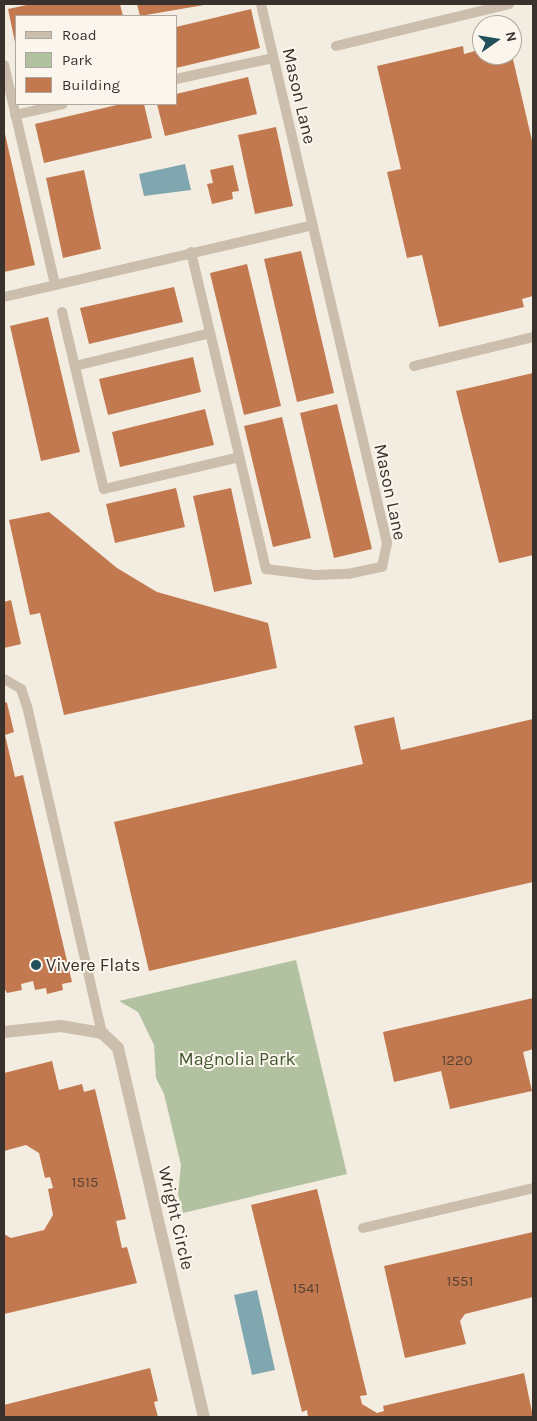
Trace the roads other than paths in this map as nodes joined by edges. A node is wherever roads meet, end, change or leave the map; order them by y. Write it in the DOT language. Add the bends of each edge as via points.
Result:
graph roads {
  1 [pos="261,4"];
  2 [pos="509,4"];
  3 [pos="336,46"];
  4 [pos="273,58"];
  5 [pos="4,65"];
  6 [pos="178,79"];
  7 [pos="59,105"];
  8 [pos="15,115"];
  9 [pos="313,225"];
  10 [pos="191,252"];
  11 [pos="54,284"];
  12 [pos="4,297"];
  13 [pos="62,312"];
  14 [pos="210,333"];
  15 [pos="533,337"];
  16 [pos="75,366"];
  17 [pos="414,366"];
  18 [pos="239,457"];
  19 [pos="4,679"];
  20 [pos="4,1032"];
  21 [pos="102,1033"];
  22 [pos="533,1188"];
  23 [pos="363,1228"];
  24 [pos="204,1417"];
  1 -- 4 [label="lane, Mason Lane"];
  2 -- 3 [label="lane"];
  4 -- 6 [label="lane"];
  4 -- 9 [label="lane, Mason Lane"];
  5 -- 8 [label="lane"];
  7 -- 8 [label="lane"];
  8 -- 11 [label="lane"];
  9 -- 10 [label="lane"];
  9 -- 18 [label="lane, Mason Lane" via="387,542 382,567 348,574 315,575 266,569"];
  10 -- 11 [label="lane"];
  10 -- 14 [label="lane, Mason Lane"];
  11 -- 12 [label="lane"];
  13 -- 16 [label="lane"];
  14 -- 16 [label="lane"];
  14 -- 18 [label="lane, Mason Lane"];
  15 -- 17 [label="lane"];
  16 -- 18 [label="lane" via="104,489"];
  19 -- 21 [label="lane" via="21,689 27,706"];
  20 -- 21 [label="street" via="61,1026"];
  21 -- 24 [label="street, Wright Circle" via="118,1048"];
  22 -- 23 [label="lane"];
}
